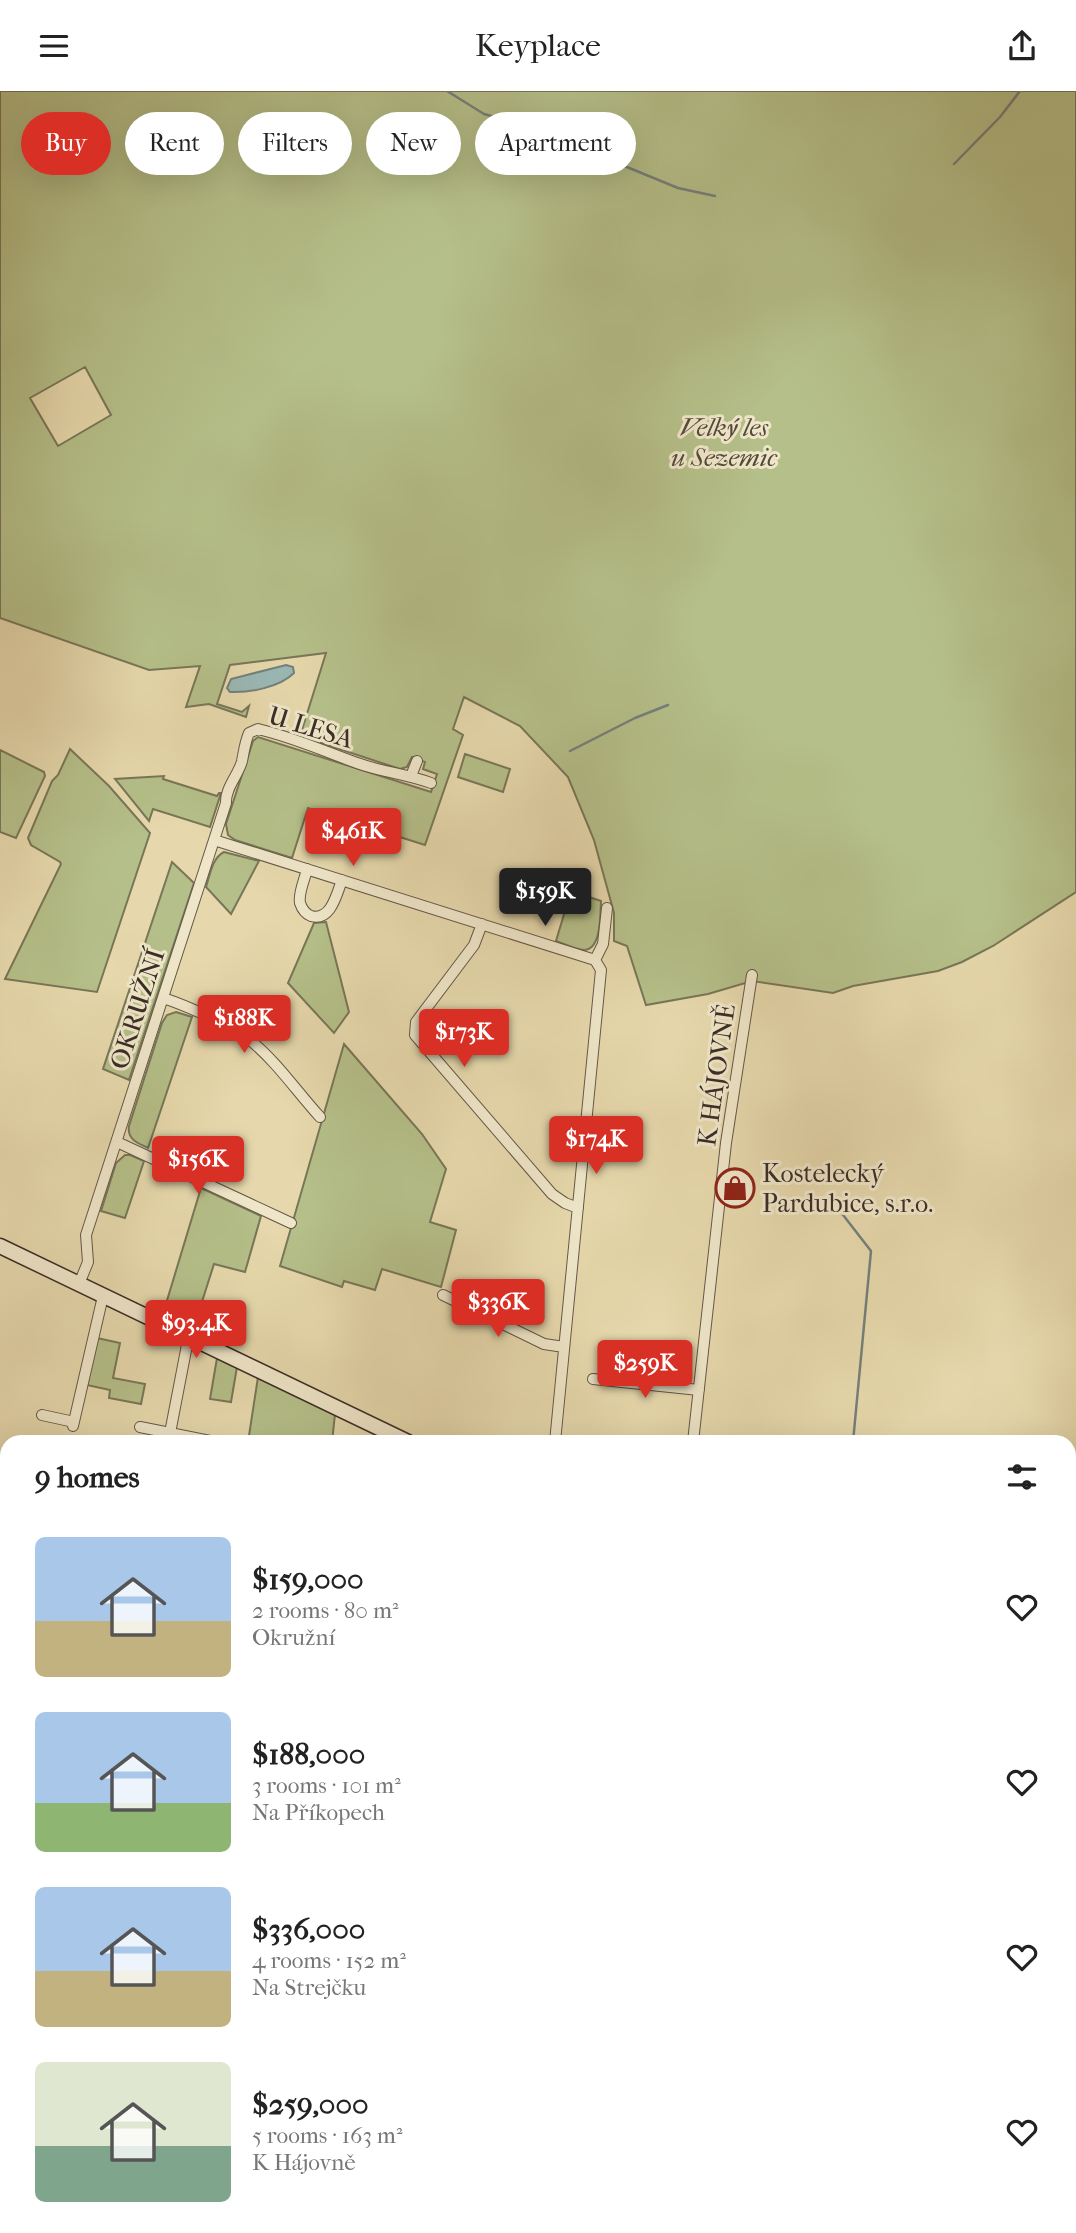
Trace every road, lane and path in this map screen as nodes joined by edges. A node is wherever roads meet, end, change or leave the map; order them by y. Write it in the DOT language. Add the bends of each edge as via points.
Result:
graph roads {
  1 [pos="417,761"];
  2 [pos="411,776"];
  3 [pos="432,783"];
  4 [pos="214,840"];
  5 [pos="307,869"];
  6 [pos="341,880"];
  7 [pos="607,908"];
  8 [pos="482,924"];
  9 [pos="595,960"];
  10 [pos="752,975"];
  11 [pos="163,998"];
  12 [pos="320,1118"];
  13 [pos="117,1142"];
  14 [pos="578,1208"];
  15 [pos="291,1223"];
  16 [pos="0,1246"];
  17 [pos="79,1284"];
  18 [pos="103,1296"];
  19 [pos="443,1296"];
  20 [pos="190,1338"];
  21 [pos="564,1347"];
  22 [pos="593,1379"];
  23 [pos="699,1390"];
  24 [pos="42,1415"];
  25 [pos="140,1427"];
  26 [pos="170,1433"];
  27 [pos="180,1435"];
  28 [pos="393,1435"];
  29 [pos="556,1435"];
  30 [pos="695,1435"];
  1 -- 2 [label="street"];
  2 -- 3 [label="street, U LESA"];
  2 -- 4 [label="street, U LESA" via="395,775 254,729 226,796"];
  4 -- 5 [label="street"];
  4 -- 11 [label="street, OKRUŽNÍ"];
  5 -- 6 [label="street"];
  5 -- 6 [label="street" via="300,900 311,916 330,909"];
  6 -- 8 [label="street"];
  7 -- 9 [label="street" via="603,944"];
  8 -- 9 [label="street"];
  8 -- 14 [label="street" via="474,945 416,1022 415,1035 552,1194"];
  9 -- 14 [label="street" via="601,970"];
  10 -- 23 [label="street, K HÁJOVNĚ" via="726,1143"];
  11 -- 12 [label="street" via="246,1037"];
  11 -- 13 [label="street, OKRUŽNÍ"];
  13 -- 15 [label="street"];
  13 -- 17 [label="street, OKRUŽNÍ" via="86,1235 88,1262"];
  14 -- 21 [label="street"];
  16 -- 17 [label="street"];
  17 -- 18 [label="street"];
  18 -- 20 [label="street"];
  18 -- 24 [label="street" via="74,1424"];
  19 -- 21 [label="street" via="544,1344"];
  20 -- 26 [label="street"];
  20 -- 28 [label="street"];
  21 -- 29 [label="street"];
  22 -- 23 [label="street"];
  23 -- 30 [label="street, K HÁJOVNĚ"];
  25 -- 26 [label="street"];
  26 -- 27 [label="street"];
}
